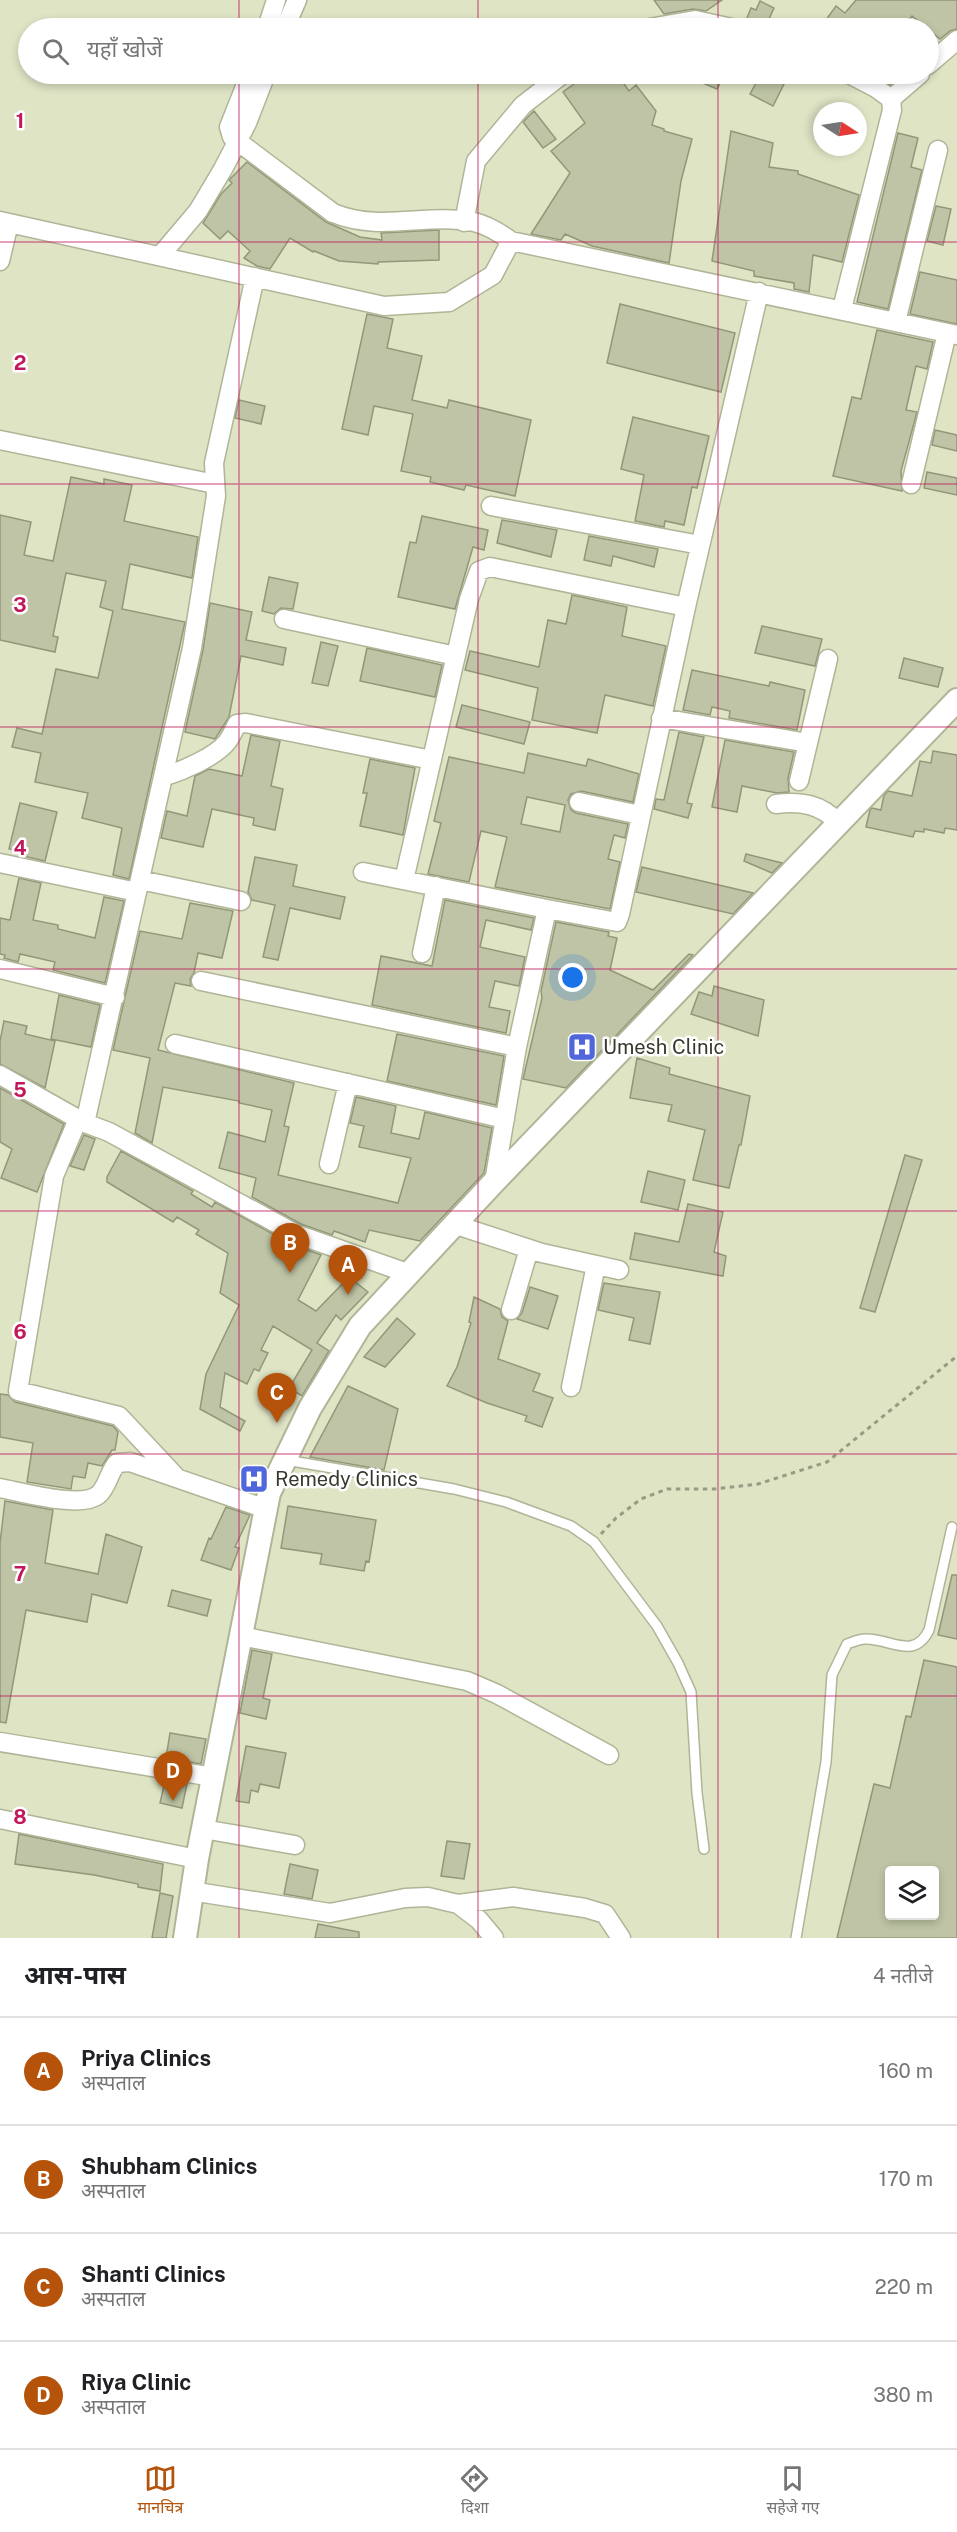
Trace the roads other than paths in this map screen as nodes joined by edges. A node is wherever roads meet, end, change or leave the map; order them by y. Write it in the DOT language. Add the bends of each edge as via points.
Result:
graph roads {
  1 [pos="276,0"];
  2 [pos="297,0"];
  3 [pos="270,18"];
  4 [pos="289,18"];
  5 [pos="957,40"];
  6 [pos="939,56"];
  7 [pos="246,84"];
  8 [pos="262,84"];
  9 [pos="550,84"];
  10 [pos="868,84"];
  11 [pos="908,84"];
  12 [pos="891,99"];
  13 [pos="237,142"];
  14 [pos="938,150"];
  15 [pos="5,222"];
  16 [pos="464,222"];
  17 [pos="511,241"];
  18 [pos="160,256"];
  19 [pos="0,261"];
  20 [pos="255,277"];
  21 [pos="759,292"];
  22 [pos="842,309"];
  23 [pos="896,322"];
  24 [pos="952,334"];
  25 [pos="0,440"];
  26 [pos="215,484"];
  27 [pos="911,484"];
  28 [pos="491,506"];
  29 [pos="699,545"];
  30 [pos="686,607"];
  31 [pos="284,619"];
  32 [pos="456,656"];
  33 [pos="828,659"];
  34 [pos="957,700"];
  35 [pos="661,718"];
  36 [pos="808,743"];
  37 [pos="432,760"];
  38 [pos="163,777"];
  39 [pos="799,781"];
  40 [pos="581,798"];
  41 [pos="776,804"];
  42 [pos="641,811"];
  43 [pos="839,823"];
  44 [pos="0,863"];
  45 [pos="363,872"];
  46 [pos="404,880"];
  47 [pos="139,886"];
  48 [pos="436,886"];
  49 [pos="241,901"];
  50 [pos="547,909"];
  51 [pos="422,953"];
  52 [pos="0,969"];
  53 [pos="201,981"];
  54 [pos="115,997"];
  55 [pos="175,1044"];
  56 [pos="517,1047"];
  57 [pos="0,1075"];
  58 [pos="348,1083"];
  59 [pos="505,1119"];
  60 [pos="82,1121"];
  61 [pos="329,1164"];
  62 [pos="494,1182"];
  63 [pos="456,1226"];
  64 [pos="529,1249"];
  65 [pos="596,1265"];
  66 [pos="619,1270"];
  67 [pos="410,1274"];
  68 [pos="511,1310"];
  69 [pos="571,1387"];
  70 [pos="285,1460"];
  71 [pos="177,1478"];
  72 [pos="1,1493"];
  73 [pos="266,1509"];
  74 [pos="952,1527"];
  75 [pos="241,1636"];
  76 [pos="0,1742"];
  77 [pos="609,1755"];
  78 [pos="213,1777"];
  79 [pos="0,1819"];
  80 [pos="203,1829"];
  81 [pos="295,1845"];
  82 [pos="704,1849"];
  83 [pos="197,1859"];
  84 [pos="191,1891"];
  85 [pos="458,1904"];
  86 [pos="185,1938"];
  87 [pos="494,1938"];
  88 [pos="621,1938"];
  89 [pos="796,1938"];
  1 -- 3 [label="street"];
  2 -- 4 [label="street"];
  5 -- 6 [label="street"];
  7 -- 13 [label="street" via="229,127"];
  8 -- 13 [label="street"];
  9 -- 16 [label="street" via="523,105 476,161"];
  10 -- 12 [label="street"];
  11 -- 12 [label="street"];
  12 -- 22 [label="street" via="891,123"];
  13 -- 16 [label="street" via="333,213 352,221"];
  13 -- 18 [label="street" via="198,211"];
  14 -- 23 [label="street"];
  15 -- 18 [label="street"];
  15 -- 19 [label="street"];
  16 -- 17 [label="street" via="494,229"];
  17 -- 20 [label="street" via="493,275 449,302 384,306"];
  17 -- 21 [label="street"];
  18 -- 20 [label="street"];
  20 -- 26 [label="street" via="214,463"];
  21 -- 22 [label="street"];
  21 -- 29 [label="street"];
  22 -- 23 [label="street"];
  23 -- 24 [label="street"];
  24 -- 27 [label="street"];
  25 -- 26 [label="street"];
  26 -- 38 [label="street" via="192,648"];
  28 -- 29 [label="street"];
  29 -- 30 [label="street"];
  30 -- 32 [label="street" via="490,567 479,571"];
  30 -- 35 [label="street"];
  31 -- 32 [label="street"];
  32 -- 37 [label="street"];
  33 -- 36 [label="street"];
  34 -- 43 [label="street"];
  35 -- 36 [label="street"];
  35 -- 42 [label="street"];
  36 -- 39 [label="street"];
  37 -- 38 [label="street" via="246,723 237,724 228,741 214,753"];
  37 -- 46 [label="street"];
  38 -- 47 [label="street"];
  40 -- 42 [label="street"];
  41 -- 43 [label="street" via="799,802 828,812"];
  42 -- 50 [label="street" via="616,922"];
  43 -- 62 [label="street"];
  44 -- 47 [label="street"];
  45 -- 46 [label="street"];
  46 -- 48 [label="street"];
  47 -- 49 [label="street"];
  47 -- 54 [label="street"];
  48 -- 50 [label="street"];
  48 -- 51 [label="street"];
  50 -- 56 [label="street"];
  52 -- 54 [label="street"];
  53 -- 56 [label="street"];
  54 -- 60 [label="street"];
  55 -- 58 [label="street"];
  56 -- 59 [label="street"];
  57 -- 60 [label="street"];
  58 -- 59 [label="street"];
  58 -- 61 [label="street"];
  59 -- 62 [label="street"];
  60 -- 67 [label="street" via="296,1234"];
  60 -- 71 [label="street" via="54,1176 18,1391 119,1416"];
  62 -- 63 [label="street"];
  63 -- 64 [label="street"];
  63 -- 67 [label="street"];
  64 -- 65 [label="street"];
  64 -- 68 [label="street"];
  65 -- 66 [label="street"];
  65 -- 69 [label="street"];
  67 -- 70 [label="street" via="360,1326 310,1408"];
  70 -- 73 [label="street" via="268,1493"];
  70 -- 82 [label="lane" via="454,1489 506,1502 571,1526 594,1542 657,1626 691,1692"];
  71 -- 72 [label="street" via="123,1462 111,1470 100,1493 91,1500"];
  71 -- 73 [label="street"];
  73 -- 75 [label="street"];
  74 -- 89 [label="lane" via="925,1638 908,1646 868,1638 857,1640 847,1644 832,1675 826,1762"];
  75 -- 77 [label="street" via="467,1681"];
  75 -- 78 [label="street"];
  76 -- 78 [label="street"];
  78 -- 80 [label="street"];
  79 -- 83 [label="street"];
  80 -- 81 [label="street"];
  80 -- 83 [label="street"];
  83 -- 84 [label="street"];
  84 -- 85 [label="street" via="330,1913 405,1898 428,1897"];
  84 -- 86 [label="street"];
  85 -- 87 [label="street"];
  85 -- 88 [label="street" via="513,1897 585,1908 605,1914"];
}
